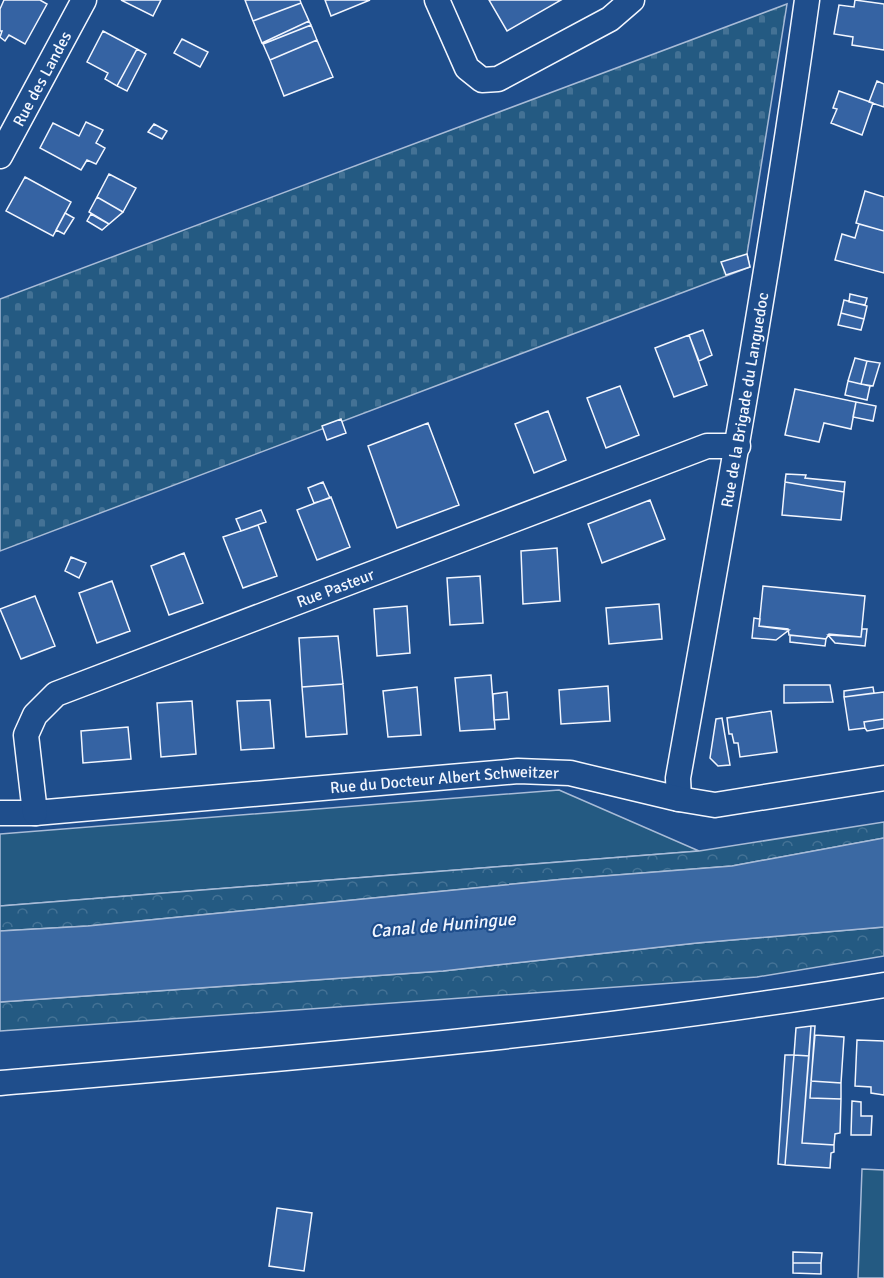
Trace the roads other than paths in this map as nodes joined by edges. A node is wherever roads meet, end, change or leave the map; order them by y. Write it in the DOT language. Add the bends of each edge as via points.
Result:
graph roads {
  1 [pos="84,0"];
  2 [pos="437,0"];
  3 [pos="632,0"];
  4 [pos="807,0"];
  5 [pos="0,156"];
  6 [pos="738,446"];
  7 [pos="884,778"];
  8 [pos="678,799"];
  9 [pos="0,813"];
  10 [pos="35,813"];
  11 [pos="884,985"];
  12 [pos="0,1083"];
  1 -- 5 [label="street, Rue des Landes"];
  2 -- 3 [label="street" via="467,68 482,80 498,79 610,19"];
  4 -- 6 [label="street, Rue de la Brigade du Languedoc"];
  6 -- 8 [label="street, Rue de la Brigade du Languedoc" via="678,778"];
  6 -- 10 [label="street, Rue Pasteur" via="708,446 56,694 35,715 26,735"];
  7 -- 8 [label="street, Rue du Docteur Albert Schweitzer" via="715,805"];
  8 -- 10 [label="street, Rue du Docteur Albert Schweitzer" via="570,773 518,771"];
  9 -- 10 [label="street, Rue du Docteur Albert Schweitzer"];
  11 -- 12 [label="street" via="763,1005 309,1057"];
}
